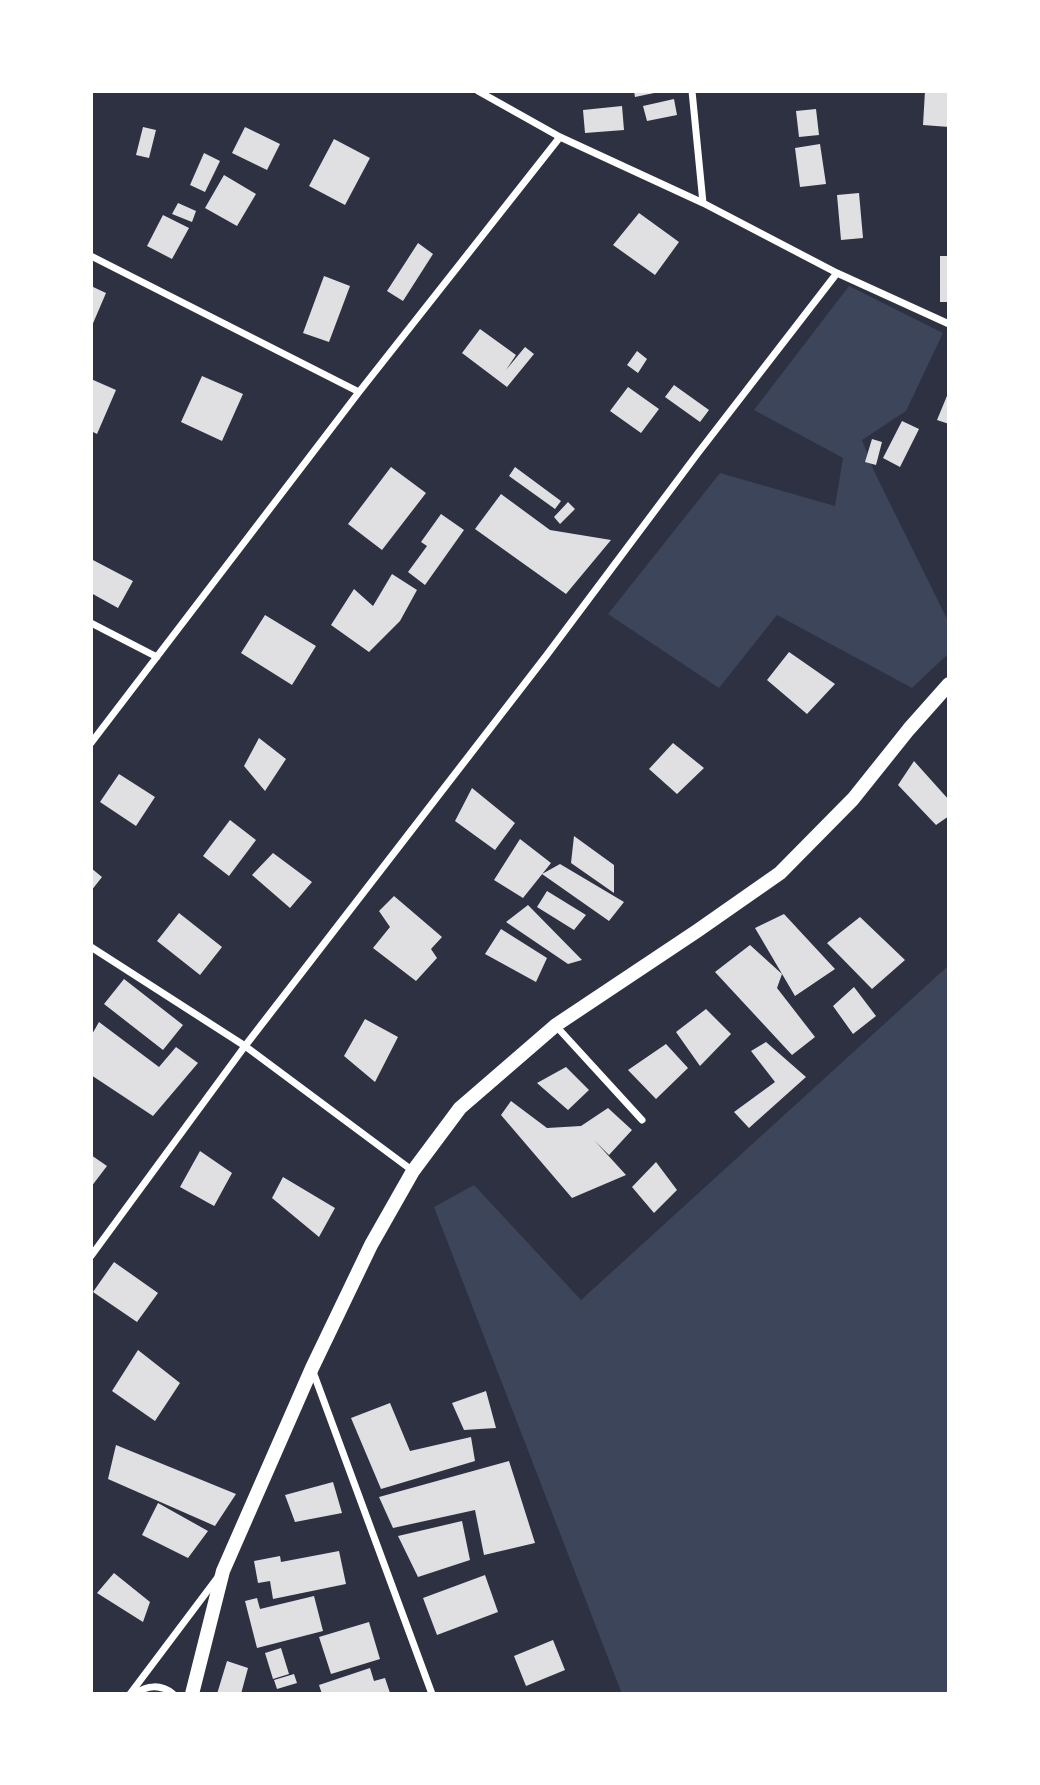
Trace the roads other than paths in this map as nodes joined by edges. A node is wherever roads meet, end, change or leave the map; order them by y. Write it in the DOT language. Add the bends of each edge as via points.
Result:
graph roads {
  1 [pos="478,91"];
  2 [pos="692,91"];
  3 [pos="560,137"];
  4 [pos="703,204"];
  5 [pos="91,256"];
  6 [pos="837,273"];
  7 [pos="949,324"];
  8 [pos="359,392"];
  9 [pos="91,623"];
  10 [pos="157,657"];
  11 [pos="949,684"];
  12 [pos="91,743"];
  13 [pos="91,947"];
  14 [pos="556,1025"];
  15 [pos="245,1046"];
  16 [pos="642,1120"];
  17 [pos="413,1171"];
  18 [pos="91,1256"];
  19 [pos="312,1368"];
  20 [pos="223,1570"];
  21 [pos="133,1694"];
  22 [pos="173,1694"];
  23 [pos="192,1694"];
  24 [pos="432,1694"];
  1 -- 3 [label="street"];
  2 -- 4 [label="street"];
  3 -- 4 [label="street"];
  3 -- 8 [label="street"];
  4 -- 6 [label="street"];
  5 -- 8 [label="street"];
  6 -- 7 [label="street"];
  6 -- 15 [label="street"];
  8 -- 10 [label="street"];
  9 -- 10 [label="street"];
  10 -- 12 [label="street"];
  11 -- 14 [label="main road" via="853,799 780,873"];
  13 -- 15 [label="street"];
  14 -- 16 [label="street"];
  14 -- 17 [label="main road" via="460,1108"];
  15 -- 17 [label="street"];
  15 -- 18 [label="street"];
  17 -- 19 [label="main road" via="371,1245"];
  19 -- 20 [label="main road"];
  19 -- 24 [label="street"];
  20 -- 21 [label="street"];
  20 -- 23 [label="main road"];
  21 -- 22 [label="street" via="158,1686"];
}
